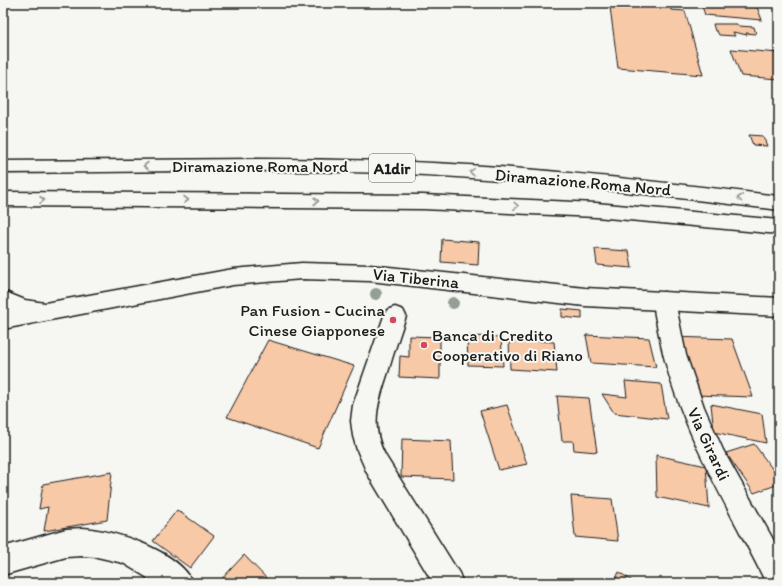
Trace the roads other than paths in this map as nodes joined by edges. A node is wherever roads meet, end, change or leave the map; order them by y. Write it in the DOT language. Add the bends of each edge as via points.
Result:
graph roads {
  1 [pos="3,167"];
  2 [pos="3,199"];
  3 [pos="779,203"];
  4 [pos="779,228"];
  5 [pos="3,300"];
  6 [pos="664,301"];
  7 [pos="779,307"];
  8 [pos="56,311"];
  9 [pos="395,316"];
  10 [pos="3,320"];
  11 [pos="3,561"];
  12 [pos="779,579"];
  13 [pos="179,583"];
  14 [pos="449,583"];
  3 -- 1 [label="main road, Diramazione Roma Nord / A1dir, one-way" via="596,181 404,168 263,165"];
  2 -- 4 [label="main road, Diramazione Roma Nord / A1dir, one-way" via="424,202 596,210"];
  5 -- 8 [label="main road, Via Tiberina" via="23,308"];
  6 -- 7 [label="main road, Via Tiberina"];
  6 -- 8 [label="main road, Via Tiberina" via="585,297 370,273 302,271 233,277"];
  6 -- 12 [label="street, Via Girardi" via="674,352 696,418 718,466"];
  8 -- 10 [label="main road, Via Tiberina"];
  9 -- 14 [label="street" via="365,405 364,432 376,464"];
  11 -- 13 [label="street" via="66,543 100,543 143,558"];
}
